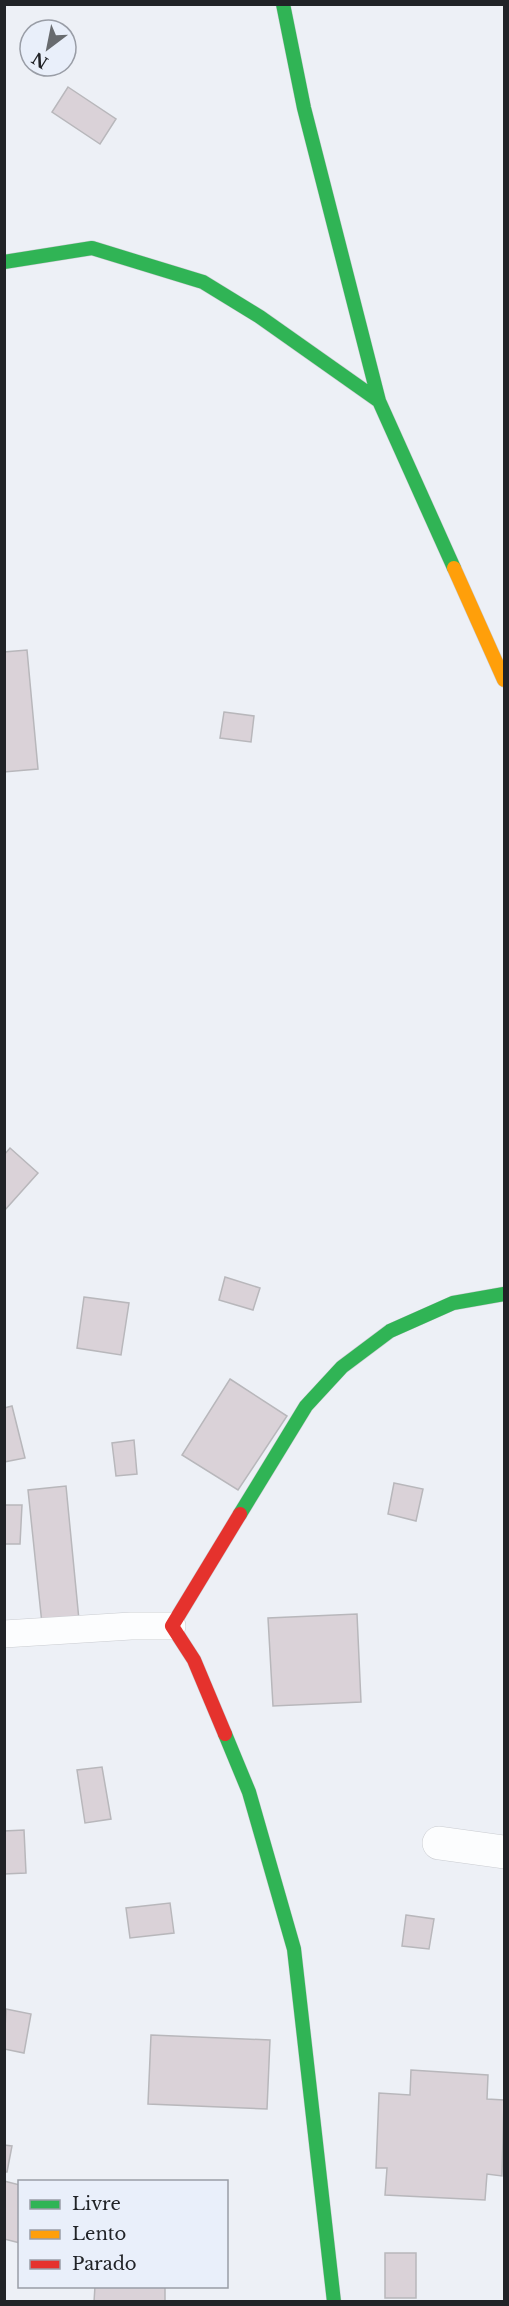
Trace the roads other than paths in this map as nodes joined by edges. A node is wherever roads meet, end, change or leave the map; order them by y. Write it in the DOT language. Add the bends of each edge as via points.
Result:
graph roads {
  1 [pos="283,4"];
  2 [pos="4,262"];
  3 [pos="379,401"];
  4 [pos="504,680"];
  5 [pos="504,1294"];
  6 [pos="172,1626"];
  7 [pos="4,1634"];
  8 [pos="439,1843"];
  9 [pos="504,1852"];
  10 [pos="333,2301"];
  1 -- 3 [label="street" via="304,108"];
  2 -- 3 [label="street" via="92,248 203,282 260,316"];
  3 -- 4 [label="street"];
  5 -- 6 [label="street" via="453,1303 432,1312 390,1331 342,1367 306,1406"];
  6 -- 7 [label="lane"];
  6 -- 10 [label="street" via="194,1660 249,1792 294,1949"];
  8 -- 9 [label="street"];
}
